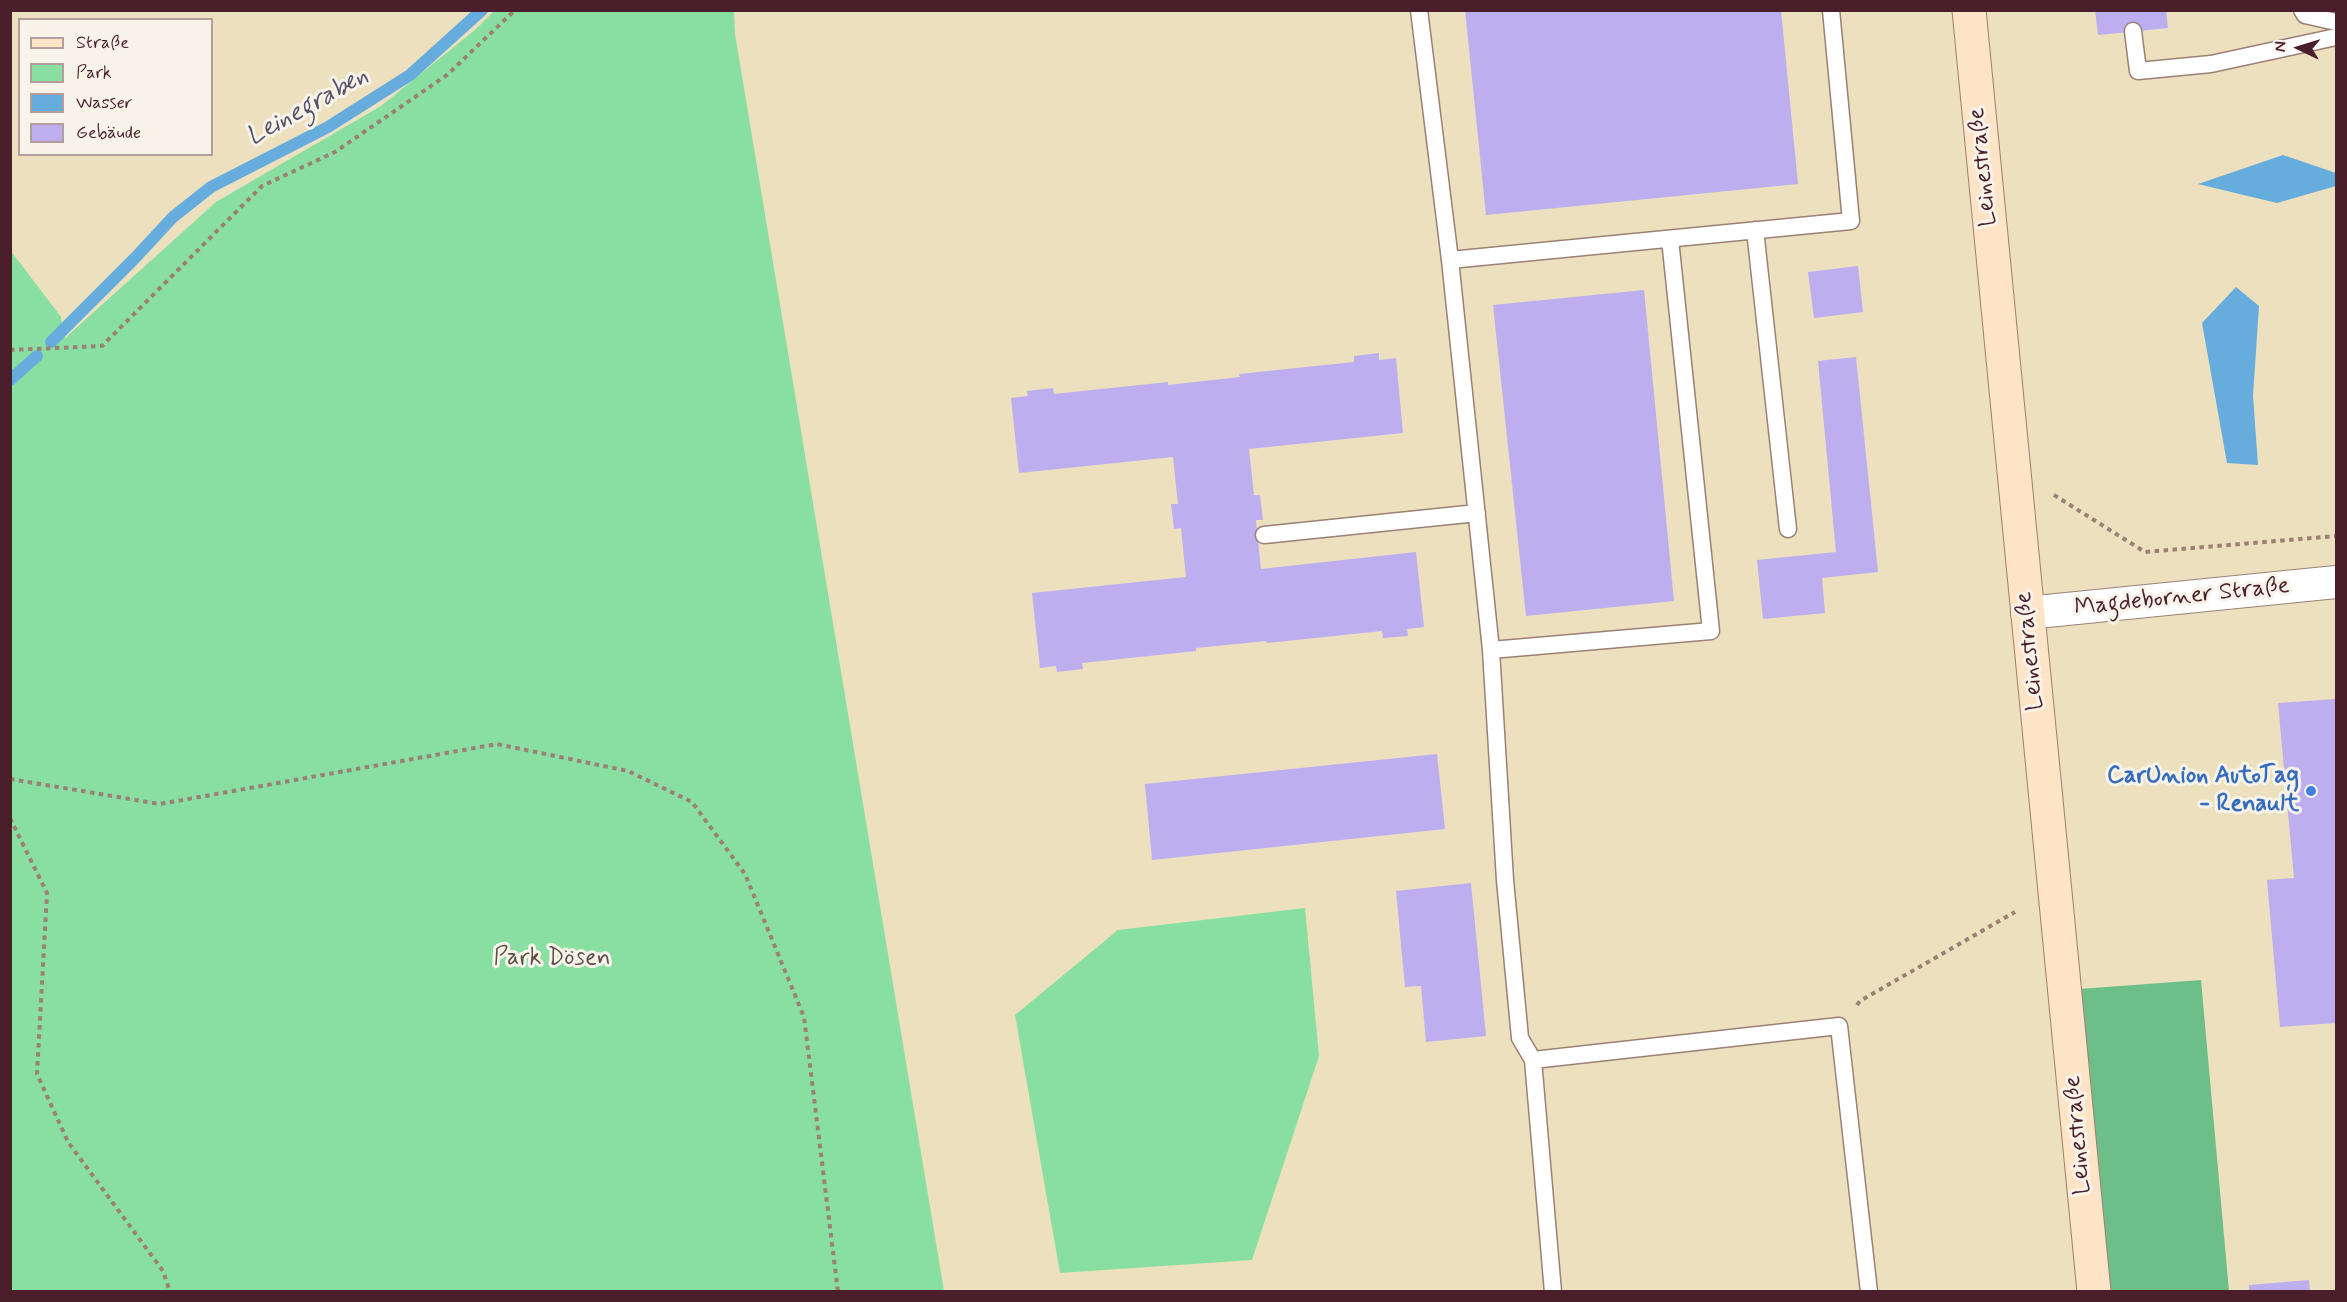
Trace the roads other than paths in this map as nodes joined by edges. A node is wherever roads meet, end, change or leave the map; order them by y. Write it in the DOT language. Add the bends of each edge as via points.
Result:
graph roads {
  1 [pos="1419,10"];
  2 [pos="1831,10"];
  3 [pos="1969,10"];
  4 [pos="2302,10"];
  5 [pos="2337,22"];
  6 [pos="2133,31"];
  7 [pos="2337,37"];
  8 [pos="1755,230"];
  9 [pos="1670,239"];
  10 [pos="1450,260"];
  11 [pos="1477,513"];
  12 [pos="1788,529"];
  13 [pos="1264,535"];
  14 [pos="2337,582"];
  15 [pos="2027,614"];
  16 [pos="1491,650"];
  17 [pos="1533,1060"];
  18 [pos="1553,1292"];
  19 [pos="1869,1292"];
  20 [pos="2094,1292"];
  1 -- 10 [label="lane"];
  2 -- 8 [label="lane" via="1851,221"];
  3 -- 15 [label="main road, Leinestraße"];
  4 -- 5 [label="lane" via="2305,15"];
  6 -- 7 [label="lane" via="2138,71 2211,64"];
  8 -- 9 [label="lane"];
  8 -- 12 [label="lane"];
  9 -- 10 [label="lane"];
  9 -- 16 [label="lane" via="1711,631"];
  10 -- 11 [label="lane"];
  11 -- 13 [label="lane"];
  11 -- 16 [label="lane"];
  14 -- 15 [label="street, Magdeborner Straße"];
  15 -- 20 [label="main road, Leinestraße"];
  16 -- 17 [label="lane" via="1505,880 1520,1038"];
  17 -- 18 [label="lane"];
  17 -- 19 [label="lane" via="1839,1026"];
}
